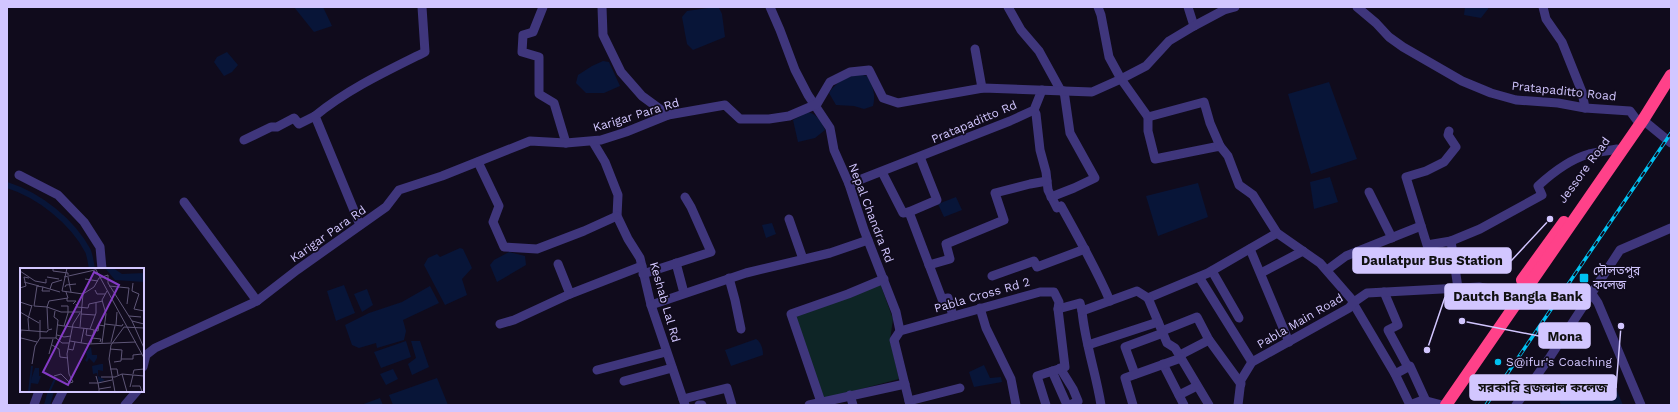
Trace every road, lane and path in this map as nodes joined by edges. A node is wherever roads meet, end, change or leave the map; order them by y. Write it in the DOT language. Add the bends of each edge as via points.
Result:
graph roads {
  1 [pos="422,7"];
  2 [pos="543,7"];
  3 [pos="602,7"];
  4 [pos="770,7"];
  5 [pos="1008,7"];
  6 [pos="1098,7"];
  7 [pos="1188,7"];
  8 [pos="1235,7"];
  9 [pos="1357,7"];
  10 [pos="1543,7"];
  11 [pos="1194,26"];
  12 [pos="975,49"];
  13 [pos="1671,64"];
  14 [pos="1671,75"];
  15 [pos="1121,79"];
  16 [pos="982,88"];
  17 [pos="1042,90"];
  18 [pos="1062,91"];
  19 [pos="815,106"];
  20 [pos="1585,108"];
  21 [pos="1034,110"];
  22 [pos="668,115"];
  23 [pos="315,116"];
  24 [pos="1148,117"];
  25 [pos="1640,121"];
  26 [pos="1449,131"];
  27 [pos="244,140"];
  28 [pos="566,142"];
  29 [pos="593,142"];
  30 [pos="1671,143"];
  31 [pos="1220,146"];
  32 [pos="1617,149"];
  33 [pos="920,157"];
  34 [pos="478,162"];
  35 [pos="882,172"];
  36 [pos="19,175"];
  37 [pos="1047,181"];
  38 [pos="850,184"];
  39 [pos="1369,192"];
  40 [pos="685,197"];
  41 [pos="1051,197"];
  42 [pos="184,202"];
  43 [pos="909,212"];
  44 [pos="618,216"];
  45 [pos="789,219"];
  46 [pos="360,225"];
  47 [pos="1421,226"];
  48 [pos="1671,228"];
  49 [pos="1276,233"];
  50 [pos="1392,238"];
  51 [pos="868,240"];
  52 [pos="1451,240"];
  53 [pos="1085,249"];
  54 [pos="1250,249"];
  55 [pos="1303,251"];
  56 [pos="803,259"];
  57 [pos="676,263"];
  58 [pos="558,264"];
  59 [pos="929,265"];
  60 [pos="102,268"];
  61 [pos="642,270"];
  62 [pos="1327,270"];
  63 [pos="1212,271"];
  64 [pos="1261,273"];
  65 [pos="992,276"];
  66 [pos="1199,277"];
  67 [pos="729,278"];
  68 [pos="884,279"];
  69 [pos="1458,288"];
  70 [pos="1384,292"];
  71 [pos="1524,292"];
  72 [pos="684,293"];
  73 [pos="570,294"];
  74 [pos="1592,294"];
  75 [pos="1148,298"];
  76 [pos="257,301"];
  77 [pos="1110,301"];
  78 [pos="1354,302"];
  79 [pos="651,305"];
  80 [pos="980,308"];
  81 [pos="1058,308"];
  82 [pos="1082,311"];
  83 [pos="952,316"];
  84 [pos="1239,318"];
  85 [pos="1158,322"];
  86 [pos="500,324"];
  87 [pos="741,329"];
  88 [pos="900,331"];
  89 [pos="1163,332"];
  90 [pos="1209,340"];
  91 [pos="1289,342"];
  92 [pos="1088,345"];
  93 [pos="666,352"];
  94 [pos="144,354"];
  95 [pos="1180,357"];
  96 [pos="1252,362"];
  97 [pos="1163,364"];
  98 [pos="1408,366"];
  99 [pos="672,368"];
  100 [pos="597,370"];
  101 [pos="1056,370"];
  102 [pos="1135,374"];
  103 [pos="1395,374"];
  104 [pos="624,381"];
  105 [pos="905,384"];
  106 [pos="1241,384"];
  107 [pos="1197,386"];
  108 [pos="960,388"];
  109 [pos="38,392"];
  110 [pos="62,392"];
  111 [pos="136,392"];
  112 [pos="850,395"];
  113 [pos="1179,395"];
  114 [pos="1426,401"];
  115 [pos="684,402"];
  116 [pos="821,402"];
  117 [pos="909,403"];
  118 [pos="34,405"];
  119 [pos="56,405"];
  120 [pos="125,405"];
  121 [pos="699,405"];
  122 [pos="702,405"];
  123 [pos="732,405"];
  124 [pos="809,405"];
  125 [pos="853,405"];
  126 [pos="1016,405"];
  127 [pos="1046,405"];
  128 [pos="1069,405"];
  129 [pos="1101,405"];
  130 [pos="1133,405"];
  131 [pos="1184,405"];
  132 [pos="1209,405"];
  133 [pos="1238,405"];
  134 [pos="1410,405"];
  135 [pos="1442,405"];
  136 [pos="1446,405"];
  137 [pos="1516,405"];
  138 [pos="1641,405"];
  1 -- 23 [label="street" via="425,52 369,80"];
  2 -- 28 [label="street" via="533,32 523,35 522,52 539,57 539,94 554,103"];
  3 -- 22 [label="street" via="602,35 620,72 642,96"];
  4 -- 19 [label="street, Nepal Chandra Rd" via="795,70"];
  5 -- 18 [label="street" via="1021,30 1039,51"];
  6 -- 15 [label="street" via="1109,57"];
  7 -- 11 [label="street"];
  8 -- 11 [label="street"];
  9 -- 20 [label="street, Pratapaditto Road" via="1403,47 1462,81 1516,100"];
  10 -- 20 [label="street" via="1546,20 1562,42 1582,92"];
  11 -- 15 [label="street" via="1169,41 1146,66"];
  12 -- 16 [label="street"];
  13 -- 25 [label="highway, Jessore Road"];
  14 -- 25 [label="highway, Jessore Road"];
  15 -- 18 [label="street" via="1092,92"];
  15 -- 24 [label="street"];
  16 -- 17 [label="street"];
  16 -- 19 [label="street" via="898,103 883,98 869,70 850,72 830,82"];
  17 -- 18 [label="street"];
  17 -- 21 [label="street, Pratapaditto Rd"];
  18 -- 41 [label="street" via="1070,133 1094,178"];
  19 -- 22 [label="street, Karigar Para Rd" via="789,116 769,118 740,118 725,105"];
  19 -- 38 [label="street, Nepal Chandra Rd" via="830,128 834,150"];
  20 -- 25 [label="street, Pratapaditto Road" via="1630,111"];
  21 -- 33 [label="street, Pratapaditto Rd"];
  21 -- 37 [label="street"];
  22 -- 29 [label="street, Karigar Para Rd"];
  23 -- 27 [label="street" via="299,124 294,118"];
  23 -- 46 [label="street"];
  24 -- 31 [label="street" via="1204,102"];
  24 -- 31 [label="street" via="1148,131 1155,159"];
  25 -- 30 [label="street"];
  25 -- 32 [label="highway, Jessore Road"];
  25 -- 71 [label="highway, Jessore Road"];
  26 -- 47 [label="street" via="1448,135 1456,147 1444,162 1406,177"];
  28 -- 29 [label="street, Karigar Para Rd"];
  28 -- 34 [label="street, Karigar Para Rd" via="530,141"];
  29 -- 44 [label="street, Keshab Lal Rd" via="605,162 618,195"];
  31 -- 49 [label="street" via="1228,156 1239,185 1252,195"];
  32 -- 52 [label="street" via="1587,154 1563,166 1538,186 1542,195 1480,229"];
  32 -- 71 [label="highway, Jessore Road" via="1522,280"];
  33 -- 35 [label="street, Pratapaditto Rd"];
  33 -- 43 [label="street" via="937,200"];
  34 -- 44 [label="street" via="499,206 492,222 504,247 537,249"];
  34 -- 46 [label="street, Karigar Para Rd" via="399,190 386,207"];
  35 -- 38 [label="street, Pratapaditto Rd"];
  35 -- 43 [label="street" via="903,213"];
  36 -- 60 [label="street" via="58,195 84,222 100,247"];
  37 -- 41 [label="street"];
  37 -- 59 [label="street" via="995,193 1004,220 946,244 950,259"];
  38 -- 51 [label="street, Nepal Chandra Rd"];
  39 -- 50 [label="street"];
  40 -- 57 [label="street" via="710,252"];
  41 -- 53 [label="street" via="1056,208 1061,206"];
  42 -- 76 [label="street"];
  43 -- 59 [label="street"];
  44 -- 61 [label="street, Keshab Lal Rd" via="640,258"];
  45 -- 56 [label="street"];
  46 -- 76 [label="street, Karigar Para Rd"];
  47 -- 50 [label="street"];
  47 -- 52 [label="street" via="1427,245"];
  48 -- 74 [label="street" via="1620,250"];
  49 -- 54 [label="street"];
  49 -- 55 [label="street"];
  50 -- 62 [label="street" via="1346,256"];
  51 -- 56 [label="street" via="830,254"];
  51 -- 68 [label="street, Nepal Chandra Rd"];
  52 -- 69 [label="street"];
  53 -- 65 [label="street" via="1037,267 1034,261"];
  53 -- 77 [label="street"];
  54 -- 63 [label="street"];
  54 -- 64 [label="street"];
  55 -- 62 [label="street"];
  55 -- 64 [label="street"];
  56 -- 67 [label="street"];
  57 -- 61 [label="street"];
  57 -- 72 [label="street"];
  58 -- 73 [label="street"];
  59 -- 83 [label="street" via="942,299 948,298"];
  61 -- 73 [label="street"];
  61 -- 79 [label="street, Keshab Lal Rd"];
  62 -- 78 [label="street"];
  63 -- 66 [label="street"];
  63 -- 84 [label="street"];
  64 -- 91 [label="street"];
  66 -- 75 [label="street"];
  66 -- 96 [label="street"];
  67 -- 72 [label="street"];
  67 -- 87 [label="street"];
  68 -- 88 [label="street, Nepal Chandra Rd"];
  68 -- 116 [label="street" via="791,314"];
  69 -- 70 [label="street, Pabla Main Road"];
  69 -- 71 [label="street, Pabla Main Road" via="1479,287"];
  70 -- 78 [label="street, Pabla Main Road" via="1367,293"];
  70 -- 98 [label="street" via="1398,325 1388,330"];
  71 -- 136 [label="highway, Jessore Road"];
  72 -- 79 [label="street"];
  73 -- 86 [label="street"];
  74 -- 137 [label="street"];
  74 -- 138 [label="street"];
  75 -- 77 [label="street" via="1137,291"];
  75 -- 85 [label="street"];
  76 -- 94 [label="street, Karigar Para Rd"];
  77 -- 82 [label="street"];
  78 -- 91 [label="street, Pabla Main Road" via="1343,312"];
  78 -- 103 [label="street"];
  79 -- 93 [label="street, Keshab Lal Rd"];
  80 -- 81 [label="street, Pabla Cross Rd 2" via="1040,292 1054,292 1059,302"];
  80 -- 83 [label="street, Pabla Cross Rd 2"];
  80 -- 126 [label="street" via="986,328 1011,379"];
  81 -- 82 [label="street" via="1080,303"];
  81 -- 101 [label="street" via="1065,367"];
  82 -- 92 [label="street" via="1084,334"];
  83 -- 88 [label="street, Pabla Cross Rd 2"];
  85 -- 89 [label="street"];
  85 -- 92 [label="street"];
  88 -- 105 [label="street" via="894,340"];
  89 -- 90 [label="street" via="1197,317"];
  89 -- 95 [label="street" via="1167,343 1175,348"];
  89 -- 102 [label="street" via="1125,347"];
  90 -- 95 [label="street"];
  90 -- 106 [label="street"];
  91 -- 96 [label="street, Pabla Main Road"];
  92 -- 129 [label="street"];
  93 -- 99 [label="street, Keshab Lal Rd"];
  93 -- 100 [label="street"];
  95 -- 97 [label="street"];
  95 -- 107 [label="street"];
  96 -- 106 [label="street, Pabla Main Road"];
  97 -- 102 [label="street"];
  97 -- 113 [label="street"];
  98 -- 103 [label="street"];
  98 -- 114 [label="street"];
  99 -- 104 [label="street"];
  99 -- 115 [label="street, Keshab Lal Rd"];
  101 -- 127 [label="street" via="1037,376"];
  101 -- 128 [label="street"];
  102 -- 130 [label="street" via="1125,378"];
  103 -- 134 [label="street"];
  105 -- 112 [label="street"];
  105 -- 117 [label="street"];
  106 -- 133 [label="street, Pabla Main Road"];
  107 -- 113 [label="street"];
  107 -- 132 [label="street"];
  108 -- 117 [label="street"];
  109 -- 118 [label="street"];
  110 -- 119 [label="street"];
  111 -- 120 [label="street"];
  112 -- 116 [label="street"];
  112 -- 125 [label="street"];
  113 -- 131 [label="street"];
  114 -- 134 [label="street"];
  114 -- 135 [label="street"];
  115 -- 123 [label="street" via="727,388"];
  116 -- 124 [label="street"];
  121 -- 122 [label="street"];
}
